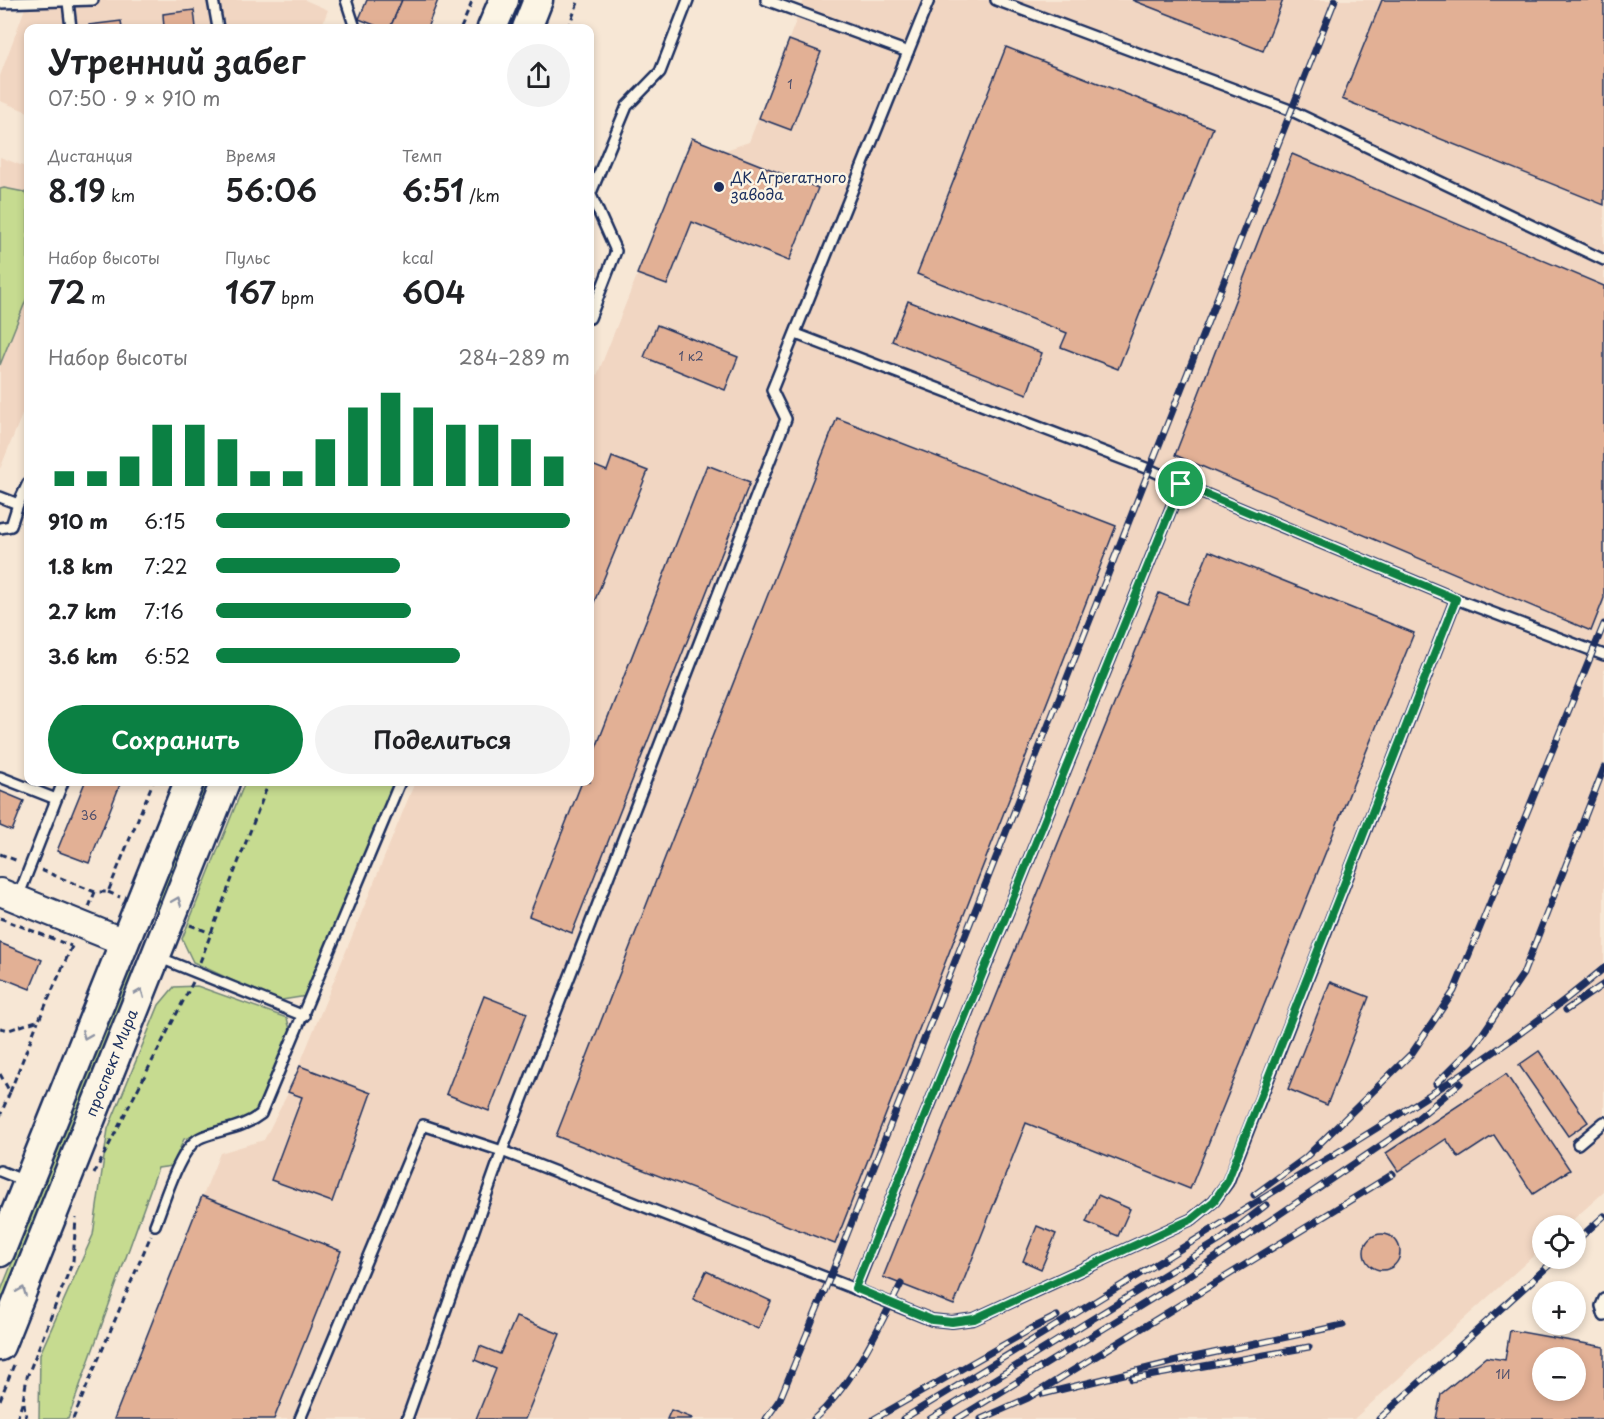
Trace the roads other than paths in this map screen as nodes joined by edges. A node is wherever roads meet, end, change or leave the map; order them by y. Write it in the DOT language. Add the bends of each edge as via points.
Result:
graph roads {
  1 [pos="93,0"];
  2 [pos="213,0"];
  3 [pos="346,0"];
  4 [pos="504,0"];
  5 [pos="538,0"];
  6 [pos="688,0"];
  7 [pos="766,0"];
  8 [pos="929,0"];
  9 [pos="996,0"];
  10 [pos="68,2"];
  11 [pos="0,3"];
  12 [pos="71,24"];
  13 [pos="217,24"];
  14 [pos="354,24"];
  15 [pos="494,24"];
  16 [pos="529,24"];
  17 [pos="908,52"];
  18 [pos="594,185"];
  19 [pos="594,204"];
  20 [pos="1604,260"];
  21 [pos="594,308"];
  22 [pos="796,334"];
  23 [pos="1181,484"];
  24 [pos="24,491"];
  25 [pos="0,496"];
  26 [pos="18,504"];
  27 [pos="0,528"];
  28 [pos="1456,599"];
  29 [pos="1604,656"];
  30 [pos="0,777"];
  31 [pos="61,786"];
  32 [pos="187,786"];
  33 [pos="223,786"];
  34 [pos="398,786"];
  35 [pos="56,799"];
  36 [pos="8,896"];
  37 [pos="124,942"];
  38 [pos="155,955"];
  39 [pos="304,1016"];
  40 [pos="1604,1122"];
  41 [pos="1578,1144"];
  42 [pos="502,1151"];
  43 [pos="0,1171"];
  44 [pos="28,1182"];
  45 [pos="155,1225"];
  46 [pos="0,1252"];
  47 [pos="855,1288"];
  48 [pos="1604,1299"];
  49 [pos="1604,1316"];
  50 [pos="8,1352"];
  51 [pos="300,1419"];
  52 [pos="407,1419"];
  1 -- 10 [label="lane"];
  2 -- 13 [label="lane"];
  3 -- 14 [label="lane"];
  4 -- 15 [label="main road"];
  5 -- 16 [label="main road"];
  6 -- 18 [label="lane" via="660,72 627,106"];
  7 -- 17 [label="lane"];
  8 -- 17 [label="lane"];
  9 -- 20 [label="lane" via="1290,110"];
  10 -- 11 [label="lane"];
  10 -- 12 [label="lane"];
  17 -- 22 [label="lane"];
  19 -- 21 [label="lane" via="616,251"];
  22 -- 23 [label="lane"];
  22 -- 42 [label="lane" via="772,390 786,419"];
  23 -- 28 [label="lane"];
  23 -- 47 [label="lane"];
  24 -- 26 [label="lane"];
  25 -- 26 [label="lane"];
  26 -- 27 [label="lane" via="11,526"];
  28 -- 29 [label="lane"];
  28 -- 47 [label="lane" via="1227,1182 1214,1201 1192,1219 974,1319 932,1320"];
  30 -- 35 [label="lane"];
  31 -- 35 [label="lane"];
  32 -- 37 [label="main road"];
  38 -- 33 [label="main road, проспект Мира, one-way"];
  34 -- 39 [label="lane"];
  35 -- 36 [label="lane" via="29,866"];
  36 -- 37 [label="street"];
  37 -- 38 [label="main road"];
  37 -- 44 [label="main road, one-way"];
  38 -- 39 [label="lane"];
  50 -- 38 [label="main road, проспект Мира, one-way"];
  39 -- 45 [label="lane" via="261,1114 249,1124 199,1137 186,1149"];
  40 -- 41 [label="lane"];
  42 -- 47 [label="lane"];
  42 -- 51 [label="lane" via="423,1125"];
  42 -- 52 [label="lane"];
  43 -- 44 [label="lane"];
  44 -- 46 [label="main road"];
  48 -- 49 [label="lane"];
}
